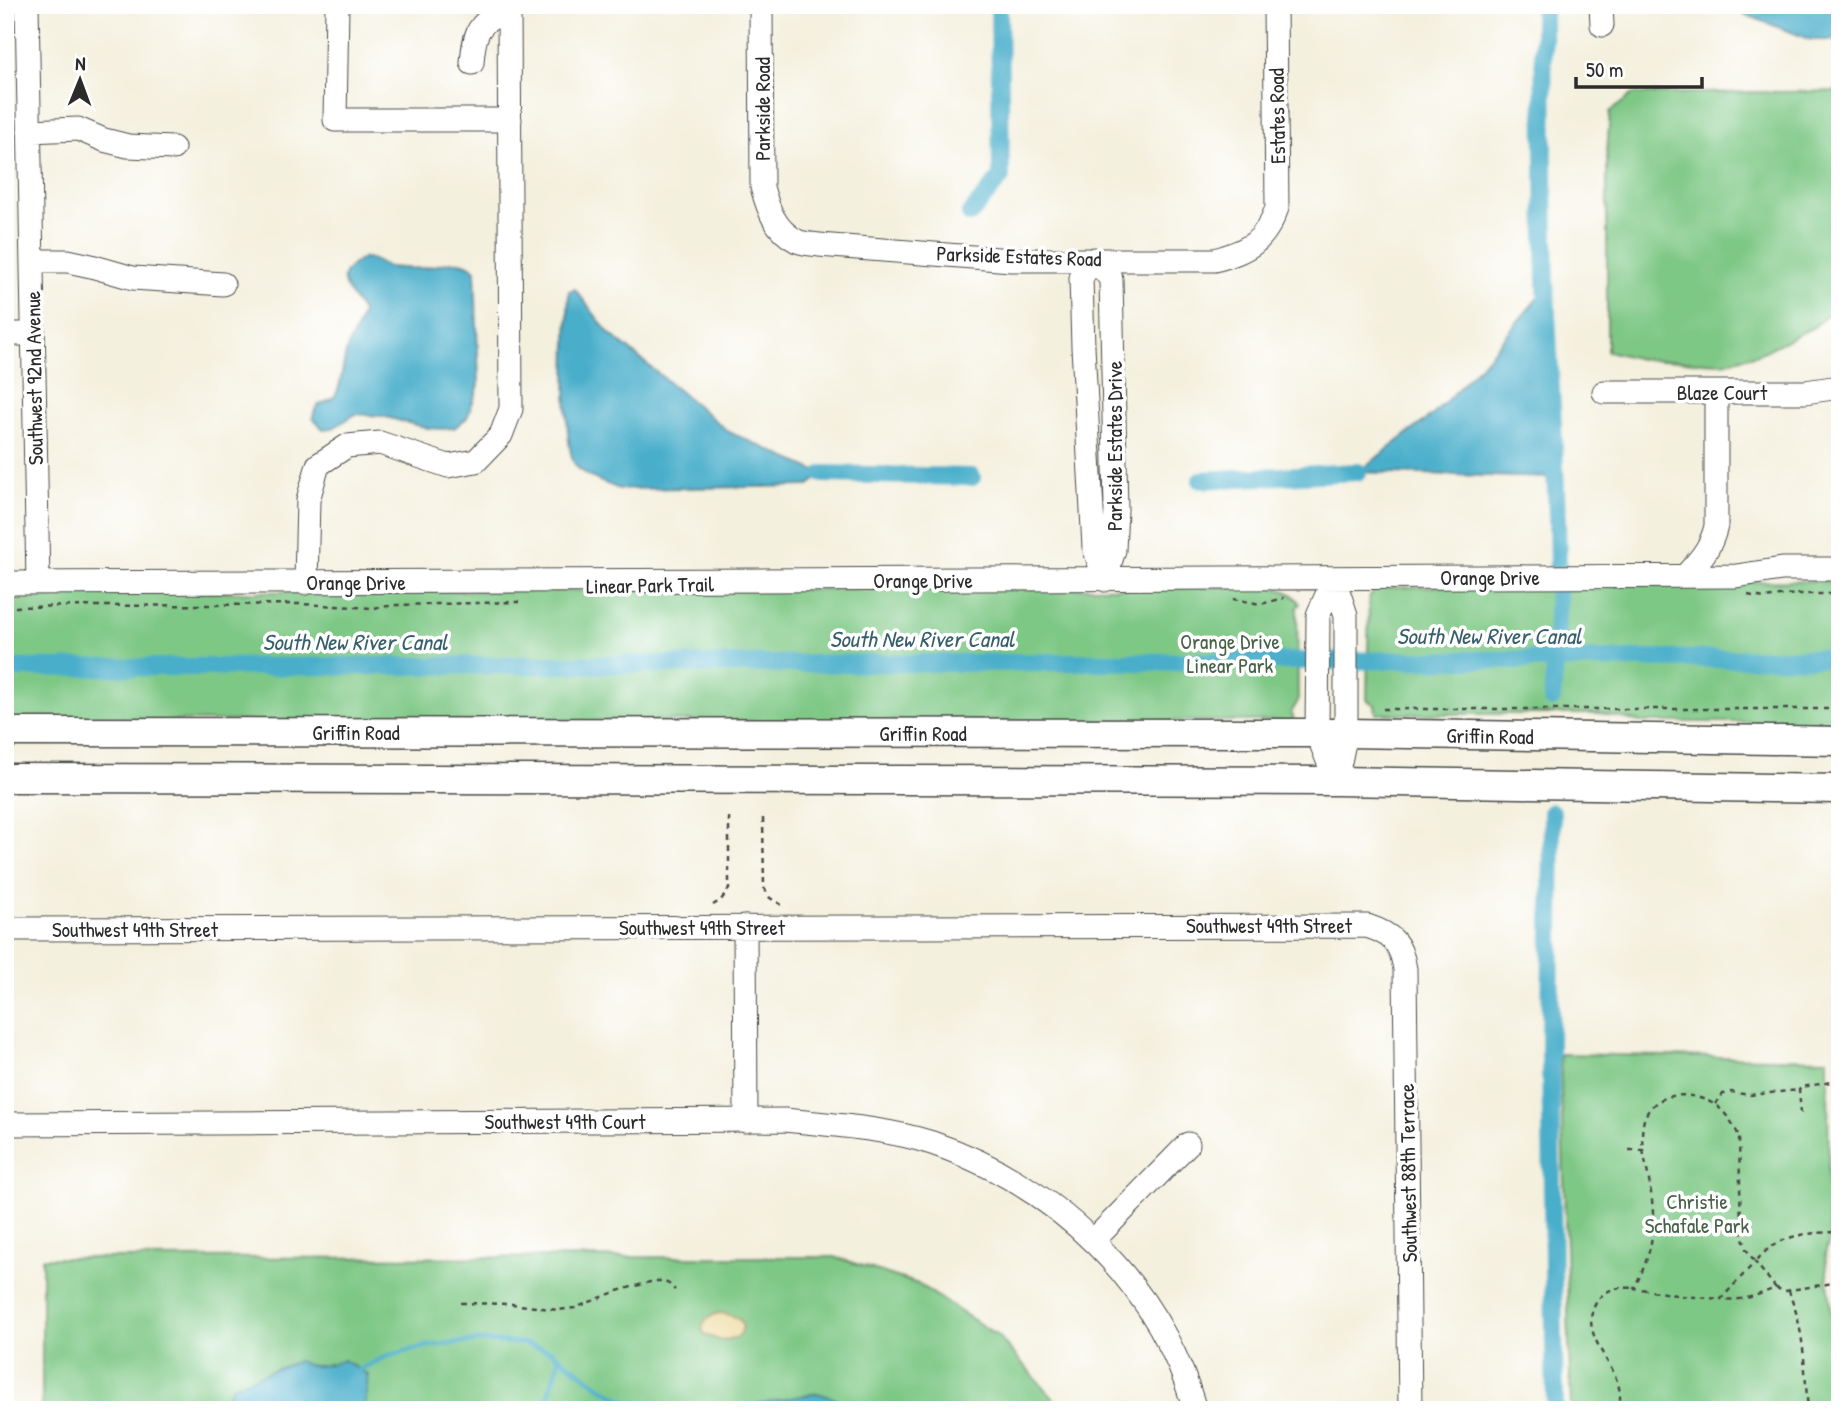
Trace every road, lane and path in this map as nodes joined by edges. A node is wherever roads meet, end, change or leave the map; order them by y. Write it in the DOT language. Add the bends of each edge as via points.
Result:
graph roads {
  1 [pos="27,5"];
  2 [pos="337,5"];
  3 [pos="761,5"];
  4 [pos="1276,5"];
  5 [pos="509,9"];
  6 [pos="472,63"];
  7 [pos="510,120"];
  8 [pos="29,131"];
  9 [pos="173,148"];
  10 [pos="769,212"];
  11 [pos="1270,225"];
  12 [pos="1094,259"];
  13 [pos="32,261"];
  14 [pos="223,284"];
  15 [pos="5,334"];
  16 [pos="33,334"];
  17 [pos="1840,387"];
  18 [pos="1086,391"];
  19 [pos="1114,391"];
  20 [pos="1604,392"];
  21 [pos="1716,392"];
  22 [pos="1840,569"];
  23 [pos="1685,576"];
  24 [pos="1334,579"];
  25 [pos="1105,580"];
  26 [pos="5,583"];
  27 [pos="38,583"];
  28 [pos="306,583"];
  29 [pos="1288,594"];
  30 [pos="1228,598"];
  31 [pos="520,602"];
  32 [pos="5,607"];
  33 [pos="1382,709"];
  34 [pos="1840,709"];
  35 [pos="1318,721"];
  36 [pos="1346,721"];
  37 [pos="5,732"];
  38 [pos="1840,741"];
  39 [pos="5,778"];
  40 [pos="1336,781"];
  41 [pos="1840,789"];
  42 [pos="729,817"];
  43 [pos="763,818"];
  44 [pos="713,905"];
  45 [pos="782,905"];
  46 [pos="745,927"];
  47 [pos="5,929"];
  48 [pos="1394,940"];
  49 [pos="1799,1090"];
  50 [pos="1715,1104"];
  51 [pos="1801,1113"];
  52 [pos="746,1121"];
  53 [pos="5,1124"];
  54 [pos="1188,1144"];
  55 [pos="1629,1150"];
  56 [pos="1643,1150"];
  57 [pos="1837,1232"];
  58 [pos="1094,1240"];
  59 [pos="1755,1262"];
  60 [pos="1833,1283"];
  61 [pos="1634,1288"];
  62 [pos="1776,1288"];
  63 [pos="675,1290"];
  64 [pos="1789,1290"];
  65 [pos="1721,1299"];
  66 [pos="461,1303"];
  67 [pos="1840,1340"];
  68 [pos="1195,1410"];
  69 [pos="1410,1410"];
  70 [pos="1617,1410"];
  71 [pos="1808,1410"];
  1 -- 8 [label="street, Southwest 92nd Avenue"];
  2 -- 7 [label="street" via="335,120"];
  3 -- 10 [label="street, Parkside Road" via="762,187"];
  4 -- 11 [label="street, Estates Road" via="1278,192"];
  5 -- 6 [label="street" via="481,25"];
  5 -- 7 [label="street"];
  7 -- 28 [label="street" via="511,409 501,435 476,461 449,466 380,443 346,446 318,464 308,500"];
  8 -- 9 [label="street" via="78,129 128,146"];
  8 -- 13 [label="street, Southwest 92nd Avenue"];
  10 -- 12 [label="street, Parkside Estates Road" via="780,228 799,242 819,245 1011,260"];
  11 -- 12 [label="street, Parkside Estates Road" via="1259,240 1239,253 1215,260"];
  12 -- 18 [label="street, Parkside Estates Drive" via="1081,278"];
  12 -- 19 [label="street, Parkside Estates Drive" via="1111,279"];
  13 -- 14 [label="street" via="68,261 133,278"];
  13 -- 16 [label="street, Southwest 92nd Avenue"];
  15 -- 16 [label="street"];
  16 -- 27 [label="street, Southwest 92nd Avenue"];
  17 -- 21 [label="street, Blaze Court" via="1805,392"];
  18 -- 19 [label="street"];
  18 -- 25 [label="street, Parkside Estates Drive" via="1094,547"];
  19 -- 25 [label="street, Parkside Estates Drive" via="1116,510 1114,550"];
  20 -- 21 [label="street, Blaze Court"];
  21 -- 23 [label="street" via="1716,526 1704,556"];
  22 -- 23 [label="street, Orange Drive"];
  23 -- 24 [label="street, Orange Drive"];
  24 -- 25 [label="street, Orange Drive"];
  24 -- 35 [label="street" via="1318,615"];
  24 -- 36 [label="street" via="1346,615"];
  25 -- 28 [label="street, Orange Drive"];
  26 -- 27 [label="street, Orange Drive"];
  27 -- 28 [label="street, Orange Drive"];
  29 -- 30 [label="path" via="1283,600 1261,604"];
  31 -- 32 [label="path" via="372,608 302,604"];
  33 -- 34 [label="path"];
  35 -- 36 [label="main road, Griffin Road"];
  35 -- 37 [label="main road, Griffin Road"];
  35 -- 40 [label="street"];
  36 -- 38 [label="main road, Griffin Road"];
  36 -- 40 [label="street"];
  39 -- 40 [label="main road"];
  40 -- 41 [label="main road"];
  42 -- 44 [label="path" via="729,889"];
  43 -- 45 [label="path" via="764,888"];
  46 -- 47 [label="street, Southwest 49th Street"];
  46 -- 48 [label="street, Southwest 49th Street" via="1336,925 1367,926"];
  46 -- 52 [label="street"];
  48 -- 69 [label="street, Southwest 88th Terrace" via="1405,969"];
  49 -- 50 [label="path" via="1750,1095 1731,1092"];
  49 -- 51 [label="path"];
  49 -- 57 [label="path" via="1837,1081"];
  50 -- 56 [label="path" via="1695,1096 1665,1097 1643,1120"];
  50 -- 59 [label="path" via="1739,1138 1741,1230"];
  52 -- 53 [label="street, Southwest 49th Court"];
  52 -- 58 [label="street, Southwest 49th Court" via="863,1128 931,1143 1021,1184"];
  54 -- 58 [label="street"];
  55 -- 56 [label="path"];
  56 -- 61 [label="path" via="1652,1198 1653,1238"];
  57 -- 59 [label="path" via="1791,1238 1772,1246"];
  57 -- 60 [label="path" via="1839,1276 1833,1277"];
  58 -- 68 [label="street, Southwest 49th Court" via="1158,1326"];
  59 -- 62 [label="path"];
  59 -- 65 [label="path"];
  60 -- 64 [label="path"];
  60 -- 67 [label="path"];
  61 -- 65 [label="path"];
  61 -- 70 [label="path" via="1609,1290 1600,1297 1591,1319 1618,1384"];
  62 -- 64 [label="path"];
  62 -- 65 [label="path" via="1738,1301"];
  63 -- 66 [label="path" via="663,1281 654,1282 558,1310"];
  64 -- 71 [label="path" via="1802,1345"];
}
